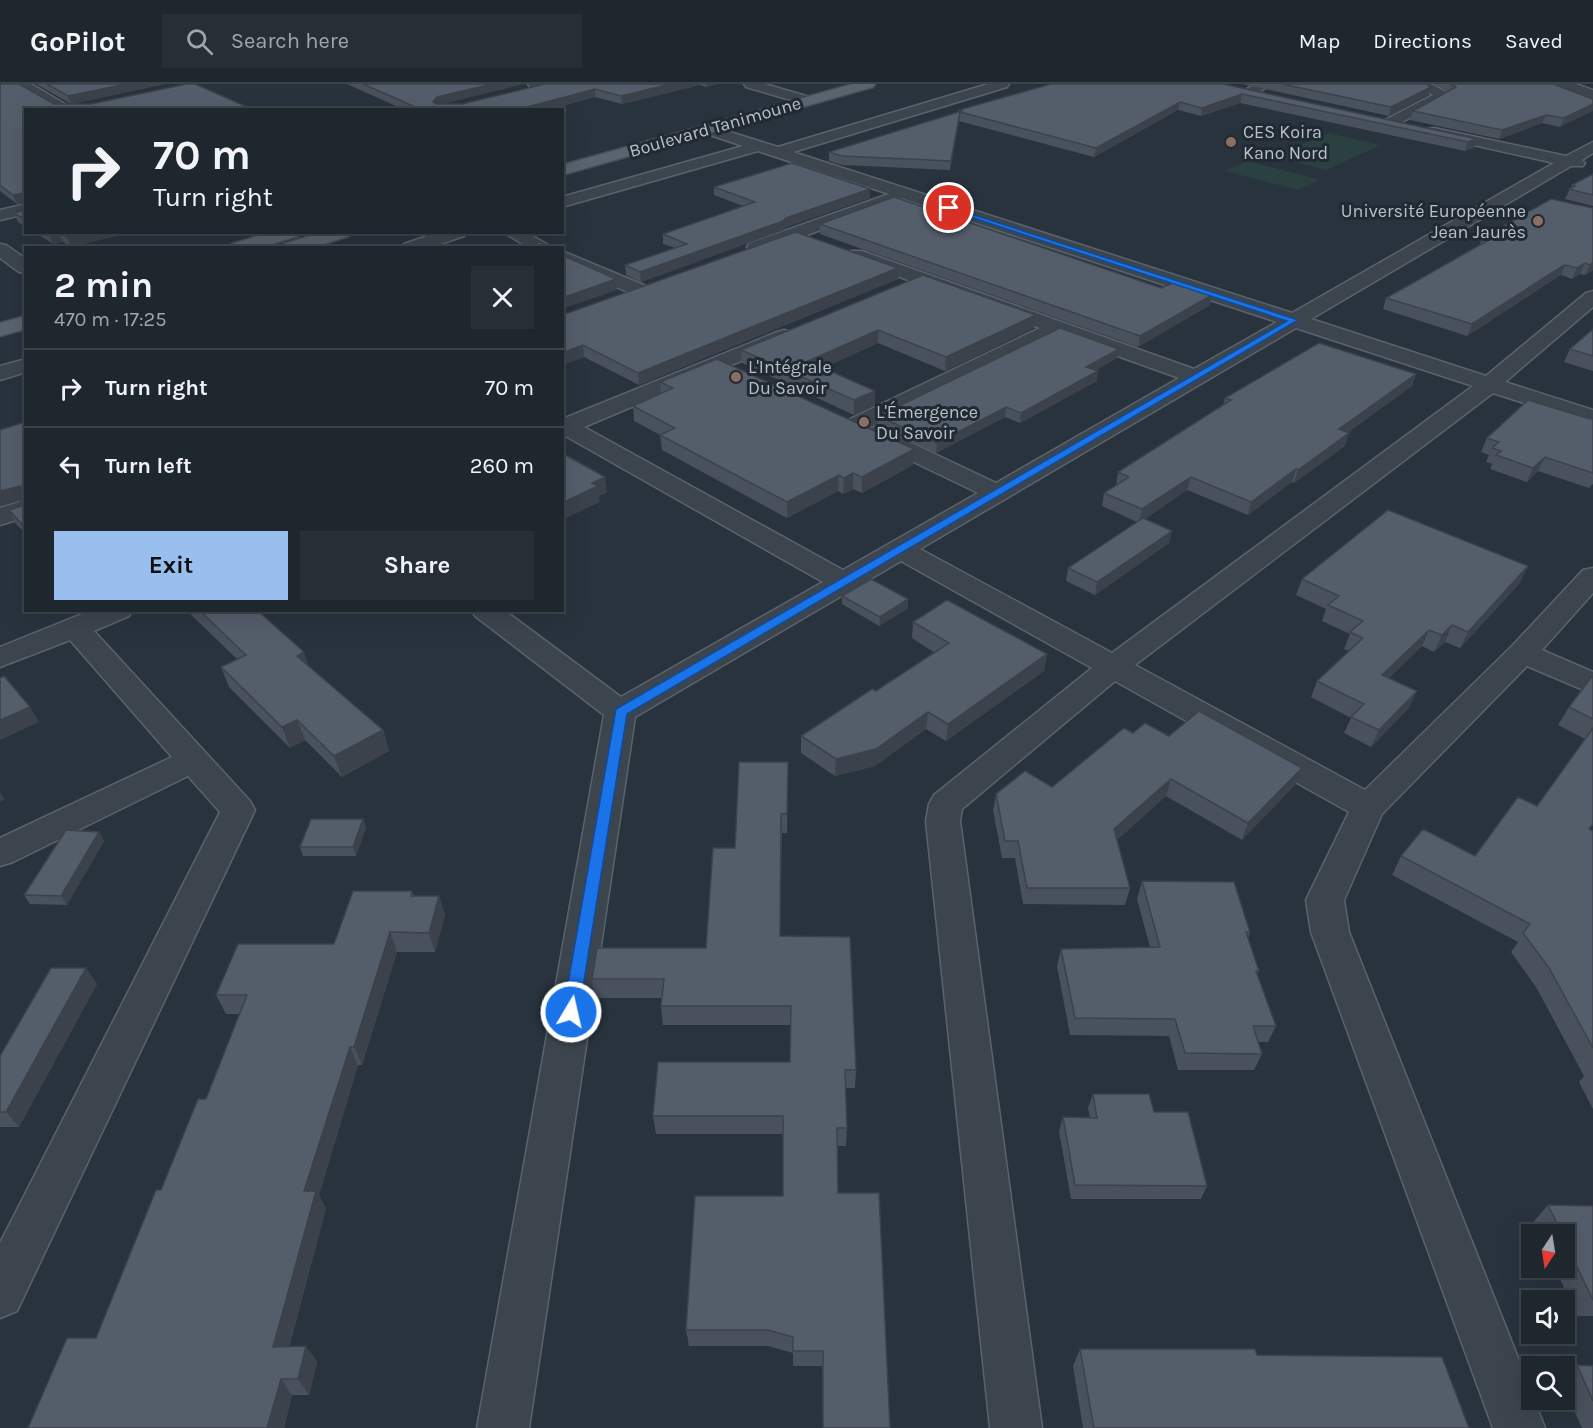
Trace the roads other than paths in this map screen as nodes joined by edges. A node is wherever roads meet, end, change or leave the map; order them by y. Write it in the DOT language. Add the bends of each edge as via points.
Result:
graph roads {
  1 [pos="21,84"];
  2 [pos="751,84"];
  3 [pos="830,84"];
  4 [pos="868,84"];
  5 [pos="1002,84"];
  6 [pos="1264,84"];
  7 [pos="1420,84"];
  8 [pos="1564,84"];
  9 [pos="542,85"];
  10 [pos="1231,88"];
  11 [pos="520,91"];
  12 [pos="1250,92"];
  13 [pos="789,95"];
  14 [pos="1593,95"];
  15 [pos="1273,97"];
  16 [pos="808,101"];
  17 [pos="71,108"];
  18 [pos="709,130"];
  19 [pos="759,146"];
  20 [pos="1593,147"];
  21 [pos="779,152"];
  22 [pos="564,156"];
  23 [pos="1568,161"];
  24 [pos="1593,167"];
  25 [pos="564,169"];
  26 [pos="1514,193"];
  27 [pos="906,194"];
  28 [pos="1536,198"];
  29 [pos="564,201"];
  30 [pos="24,209"];
  31 [pos="0,215"];
  32 [pos="285,234"];
  33 [pos="337,234"];
  34 [pos="452,234"];
  35 [pos="515,234"];
  36 [pos="793,234"];
  37 [pos="245,246"];
  38 [pos="297,246"];
  39 [pos="416,246"];
  40 [pos="540,246"];
  41 [pos="0,249"];
  42 [pos="738,254"];
  43 [pos="564,257"];
  44 [pos="24,267"];
  45 [pos="923,278"];
  46 [pos="661,282"];
  47 [pos="639,290"];
  48 [pos="891,292"];
  49 [pos="1593,297"];
  50 [pos="617,298"];
  51 [pos="24,308"];
  52 [pos="0,314"];
  53 [pos="1294,320"];
  54 [pos="24,323"];
  55 [pos="805,327"];
  56 [pos="1058,327"];
  57 [pos="0,330"];
  58 [pos="719,363"];
  59 [pos="24,367"];
  60 [pos="0,373"];
  61 [pos="750,377"];
  62 [pos="1196,377"];
  63 [pos="1490,384"];
  64 [pos="1593,418"];
  65 [pos="564,425"];
  66 [pos="997,493"];
  67 [pos="24,509"];
  68 [pos="0,517"];
  69 [pos="900,549"];
  70 [pos="1593,576"];
  71 [pos="844,582"];
  72 [pos="114,612"];
  73 [pos="488,612"];
  74 [pos="75,628"];
  75 [pos="1523,653"];
  76 [pos="0,658"];
  77 [pos="1114,666"];
  78 [pos="1593,684"];
  79 [pos="620,712"];
  80 [pos="193,760"];
  81 [pos="1368,807"];
  82 [pos="0,853"];
  83 [pos="0,1294"];
  84 [pos="503,1428"];
  85 [pos="1016,1428"];
  86 [pos="1519,1428"];
  1 -- 17 [label="street"];
  2 -- 13 [label="street"];
  3 -- 13 [label="main road, Boulevard Tanimoune"];
  4 -- 16 [label="main road, Boulevard Tanimoune"];
  5 -- 21 [label="street"];
  6 -- 12 [label="street"];
  7 -- 23 [label="street" via="1444,95 1384,122"];
  8 -- 14 [label="street"];
  9 -- 11 [label="street"];
  10 -- 12 [label="street"];
  12 -- 15 [label="street"];
  13 -- 16 [label="street"];
  13 -- 22 [label="main road, Boulevard Tanimoune"];
  16 -- 18 [label="main road, Boulevard Tanimoune"];
  18 -- 19 [label="street"];
  18 -- 25 [label="main road, Boulevard Tanimoune"];
  19 -- 21 [label="street"];
  19 -- 29 [label="street"];
  20 -- 23 [label="street"];
  21 -- 27 [label="street"];
  23 -- 24 [label="street"];
  23 -- 26 [label="street"];
  26 -- 28 [label="street"];
  26 -- 53 [label="street"];
  27 -- 36 [label="street"];
  27 -- 53 [label="street"];
  30 -- 31 [label="street"];
  32 -- 37 [label="main road"];
  33 -- 38 [label="main road"];
  34 -- 39 [label="street"];
  35 -- 40 [label="street"];
  36 -- 42 [label="street"];
  36 -- 45 [label="street"];
  41 -- 44 [label="street"];
  43 -- 47 [label="street"];
  45 -- 48 [label="street"];
  45 -- 56 [label="street"];
  46 -- 47 [label="street"];
  47 -- 50 [label="street"];
  49 -- 63 [label="street"];
  51 -- 52 [label="main road"];
  53 -- 62 [label="street"];
  53 -- 63 [label="street"];
  54 -- 57 [label="main road"];
  55 -- 58 [label="street"];
  56 -- 62 [label="street"];
  56 -- 66 [label="street" via="845,420"];
  58 -- 61 [label="street"];
  58 -- 65 [label="street"];
  59 -- 60 [label="street"];
  62 -- 66 [label="street"];
  63 -- 64 [label="street"];
  63 -- 77 [label="street"];
  65 -- 71 [label="street"];
  66 -- 69 [label="street"];
  67 -- 68 [label="street"];
  69 -- 71 [label="street"];
  69 -- 77 [label="street"];
  70 -- 75 [label="street"];
  71 -- 79 [label="street"];
  72 -- 74 [label="street"];
  73 -- 79 [label="street"];
  74 -- 76 [label="street"];
  74 -- 80 [label="street"];
  75 -- 78 [label="street"];
  75 -- 81 [label="street"];
  77 -- 81 [label="street"];
  77 -- 85 [label="street" via="946,804 943,821"];
  79 -- 84 [label="street"];
  80 -- 82 [label="street"];
  80 -- 83 [label="street" via="238,810"];
  81 -- 86 [label="street" via="1325,900 1326,917"];
}
